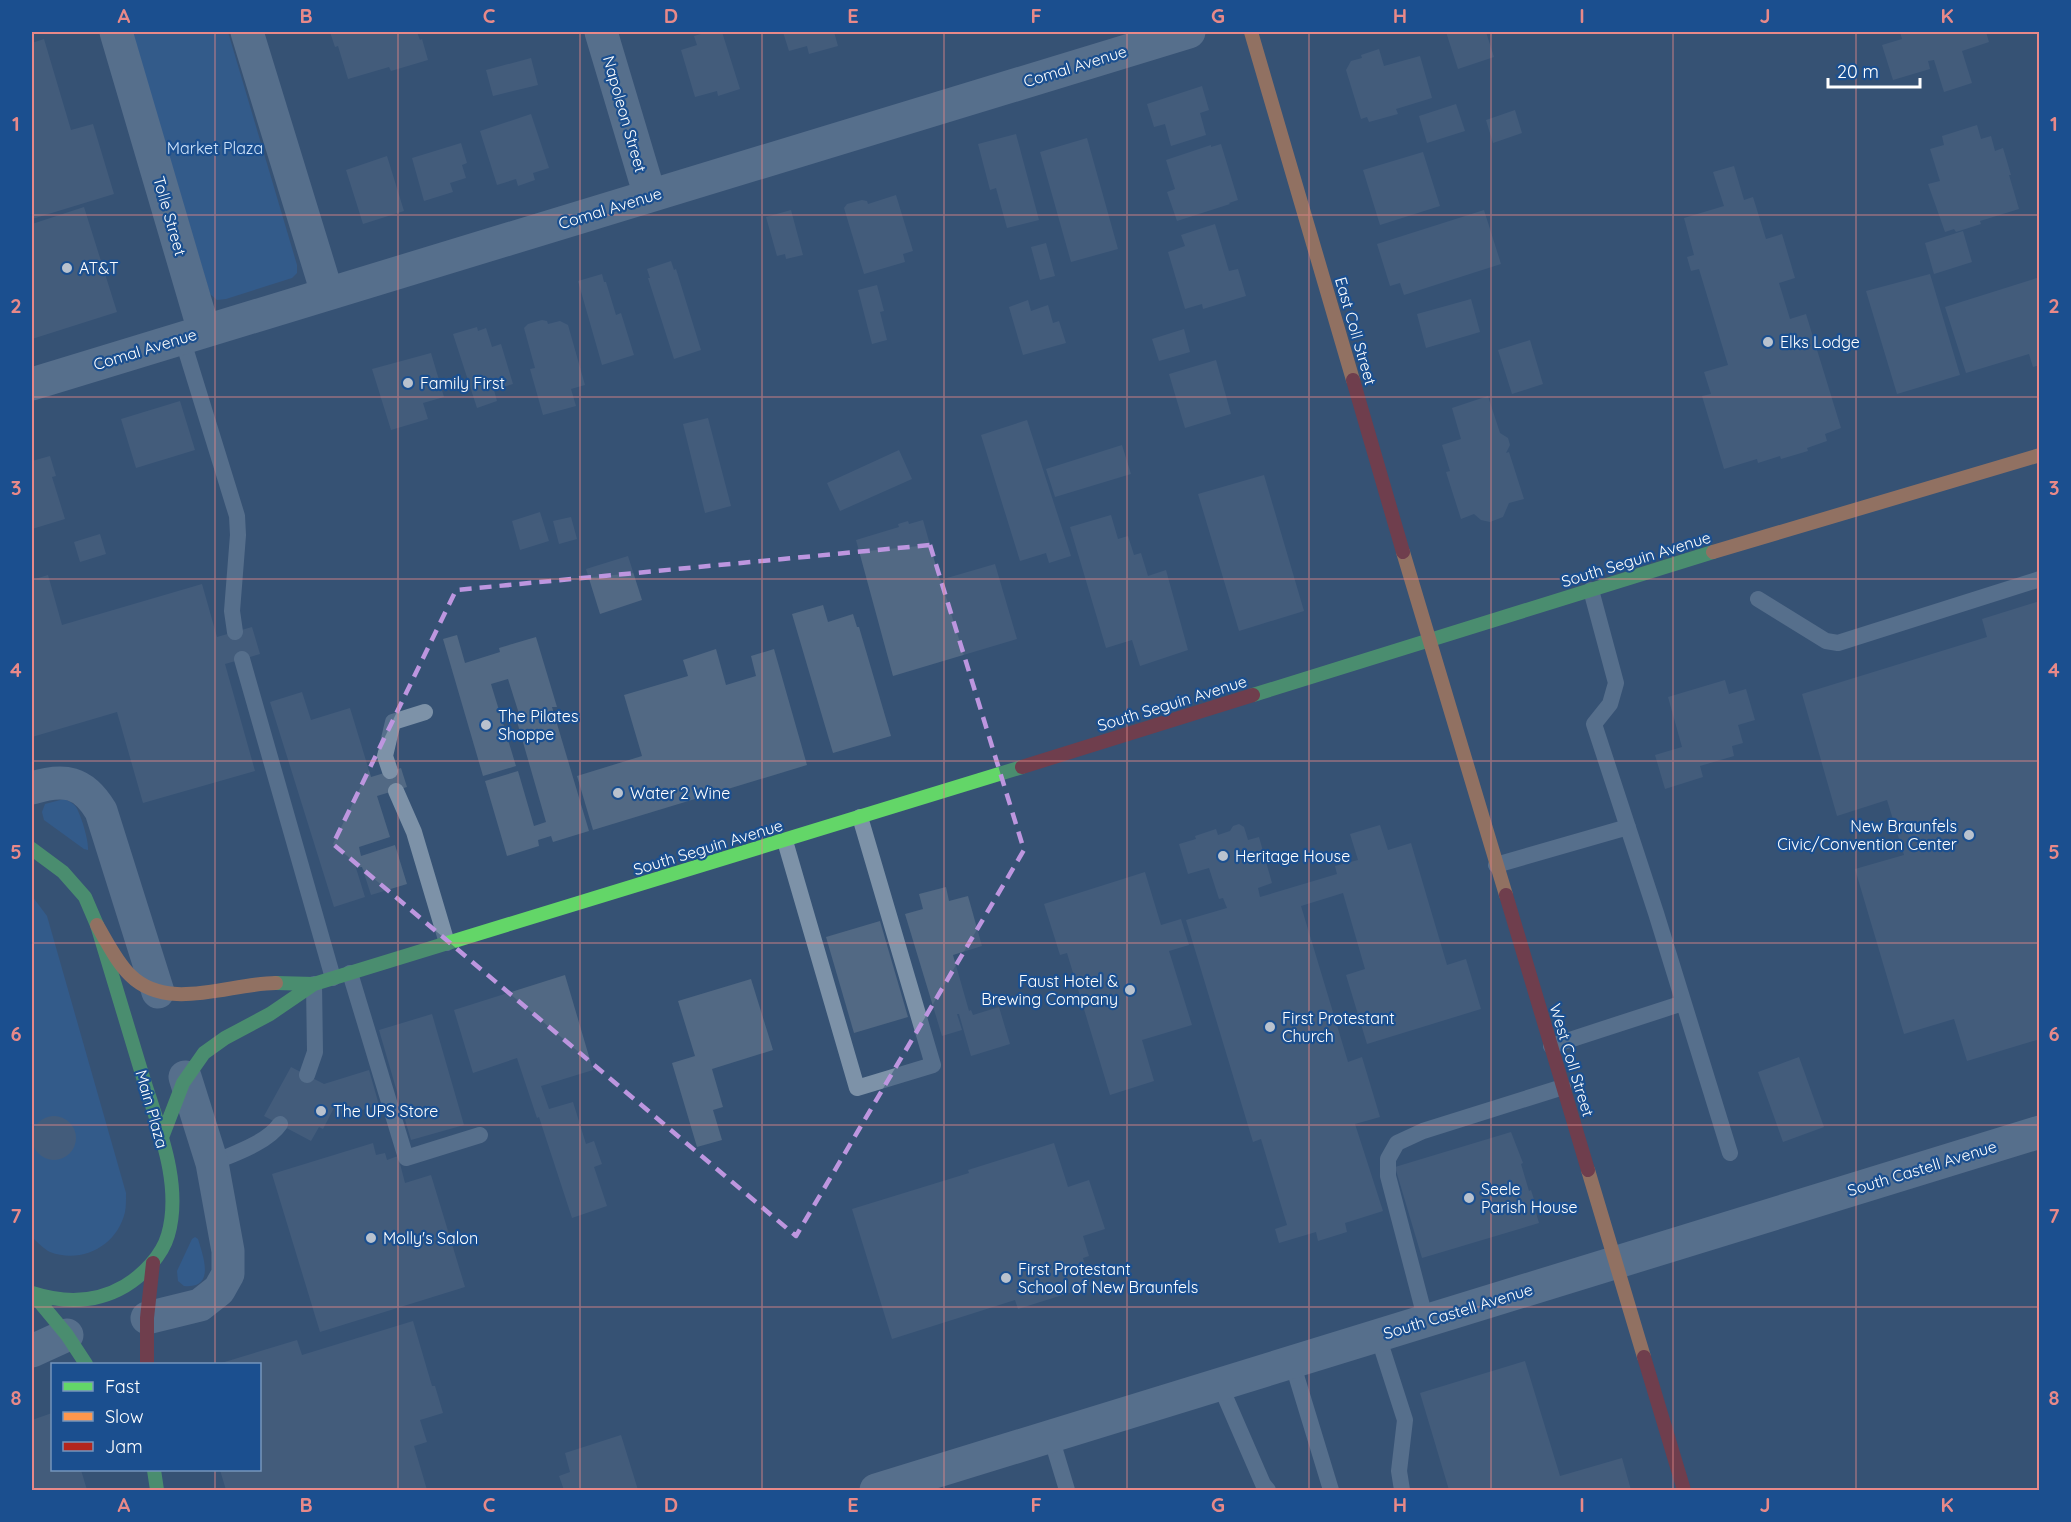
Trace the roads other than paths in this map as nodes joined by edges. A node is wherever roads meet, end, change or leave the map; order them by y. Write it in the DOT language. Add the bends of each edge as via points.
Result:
graph roads {
  1 [pos="116,32"];
  2 [pos="247,32"];
  3 [pos="601,32"];
  4 [pos="1189,32"];
  5 [pos="1251,32"];
  6 [pos="650,196"];
  7 [pos="327,293"];
  8 [pos="193,334"];
  9 [pos="32,384"];
  10 [pos="2040,454"];
  11 [pos="2040,579"];
  12 [pos="1591,590"];
  13 [pos="1758,599"];
  14 [pos="235,632"];
  15 [pos="1428,640"];
  16 [pos="242,659"];
  17 [pos="425,712"];
  18 [pos="390,771"];
  19 [pos="32,788"];
  20 [pos="396,791"];
  21 [pos="860,817"];
  22 [pos="1628,827"];
  23 [pos="785,841"];
  24 [pos="32,849"];
  25 [pos="1496,865"];
  26 [pos="97,924"];
  27 [pos="447,943"];
  28 [pos="350,973"];
  29 [pos="333,978"];
  30 [pos="314,984"];
  31 [pos="158,992"];
  32 [pos="1683,1003"];
  33 [pos="1551,1046"];
  34 [pos="307,1075"];
  35 [pos="186,1077"];
  36 [pos="1563,1087"];
  37 [pos="280,1124"];
  38 [pos="2040,1132"];
  39 [pos="480,1135"];
  40 [pos="161,1140"];
  41 [pos="1730,1154"];
  42 [pos="212,1164"];
  43 [pos="153,1263"];
  44 [pos="1616,1263"];
  45 [pos="32,1293"];
  46 [pos="147,1318"];
  47 [pos="1425,1321"];
  48 [pos="67,1335"];
  49 [pos="1378,1336"];
  50 [pos="32,1352"];
  51 [pos="1292,1362"];
  52 [pos="85,1363"];
  53 [pos="147,1363"];
  54 [pos="1220,1384"];
  55 [pos="1051,1437"];
  56 [pos="917,1484"];
  57 [pos="876,1491"];
  58 [pos="1067,1491"];
  59 [pos="1268,1491"];
  60 [pos="1331,1491"];
  61 [pos="1402,1491"];
  62 [pos="1684,1491"];
  1 -- 8 [label="street, Tolle Street"];
  2 -- 7 [label="street"];
  3 -- 6 [label="street, Napoleon Street"];
  4 -- 6 [label="street, Comal Avenue"];
  5 -- 15 [label="main road, East Coll Street"];
  6 -- 7 [label="street, Comal Avenue"];
  7 -- 8 [label="street, Comal Avenue"];
  8 -- 9 [label="street, Comal Avenue"];
  8 -- 14 [label="lane" via="237,516 232,611"];
  10 -- 12 [label="main road, South Seguin Avenue"];
  11 -- 13 [label="lane" via="1838,643 1826,641"];
  12 -- 15 [label="main road, South Seguin Avenue"];
  12 -- 22 [label="lane" via="1616,682 1610,704 1594,724"];
  15 -- 21 [label="main road, South Seguin Avenue"];
  15 -- 25 [label="main road, West Coll Street"];
  16 -- 29 [label="lane"];
  17 -- 18 [label="lane" via="393,722 385,756"];
  19 -- 31 [label="street" via="66,782 79,786 95,801"];
  20 -- 27 [label="lane" via="414,832"];
  21 -- 23 [label="main road, South Seguin Avenue"];
  21 -- 23 [label="lane" via="933,1065 857,1088"];
  22 -- 25 [label="lane"];
  22 -- 32 [label="lane"];
  23 -- 27 [label="main road, South Seguin Avenue"];
  24 -- 26 [label="main road, Main Plaza" via="63,872 85,897"];
  25 -- 33 [label="main road, West Coll Street"];
  26 -- 31 [label="main road, South Seguin Avenue" via="124,969"];
  26 -- 40 [label="main road, Main Plaza"];
  27 -- 28 [label="main road, South Seguin Avenue"];
  28 -- 29 [label="main road, South Seguin Avenue"];
  28 -- 39 [label="lane" via="406,1158"];
  29 -- 30 [label="main road, South Seguin Avenue"];
  30 -- 31 [label="main road, South Seguin Avenue" via="251,984 183,994"];
  30 -- 34 [label="lane" via="315,1052"];
  30 -- 35 [label="main road, South Seguin Avenue" via="264,1018 222,1039 204,1053"];
  32 -- 33 [label="lane"];
  32 -- 41 [label="lane"];
  33 -- 36 [label="main road, West Coll Street"];
  35 -- 40 [label="main road, South Seguin Avenue"];
  35 -- 42 [label="street"];
  36 -- 44 [label="main road, West Coll Street"];
  36 -- 47 [label="lane" via="1423,1131 1397,1143 1388,1159 1388,1176"];
  37 -- 42 [label="lane" via="267,1138"];
  38 -- 44 [label="street, South Castell Avenue"];
  40 -- 43 [label="main road, Main Plaza" via="173,1211 169,1236"];
  42 -- 46 [label="street" via="228,1251 228,1274 219,1290 200,1305"];
  43 -- 45 [label="main road, Main Plaza" via="129,1285 106,1296 62,1300"];
  43 -- 46 [label="main road"];
  44 -- 47 [label="street, South Castell Avenue"];
  44 -- 62 [label="main road, West Coll Street"];
  45 -- 48 [label="main road"];
  46 -- 53 [label="main road"];
  47 -- 49 [label="street, South Castell Avenue"];
  48 -- 50 [label="street"];
  48 -- 52 [label="main road"];
  49 -- 51 [label="street, South Castell Avenue"];
  49 -- 61 [label="lane" via="1405,1420 1398,1471"];
  51 -- 54 [label="street, South Castell Avenue"];
  51 -- 60 [label="lane"];
  54 -- 55 [label="street, South Castell Avenue"];
  54 -- 59 [label="lane"];
  55 -- 56 [label="street, South Castell Avenue"];
  55 -- 58 [label="lane"];
  56 -- 57 [label="street, South Castell Avenue"];
}
